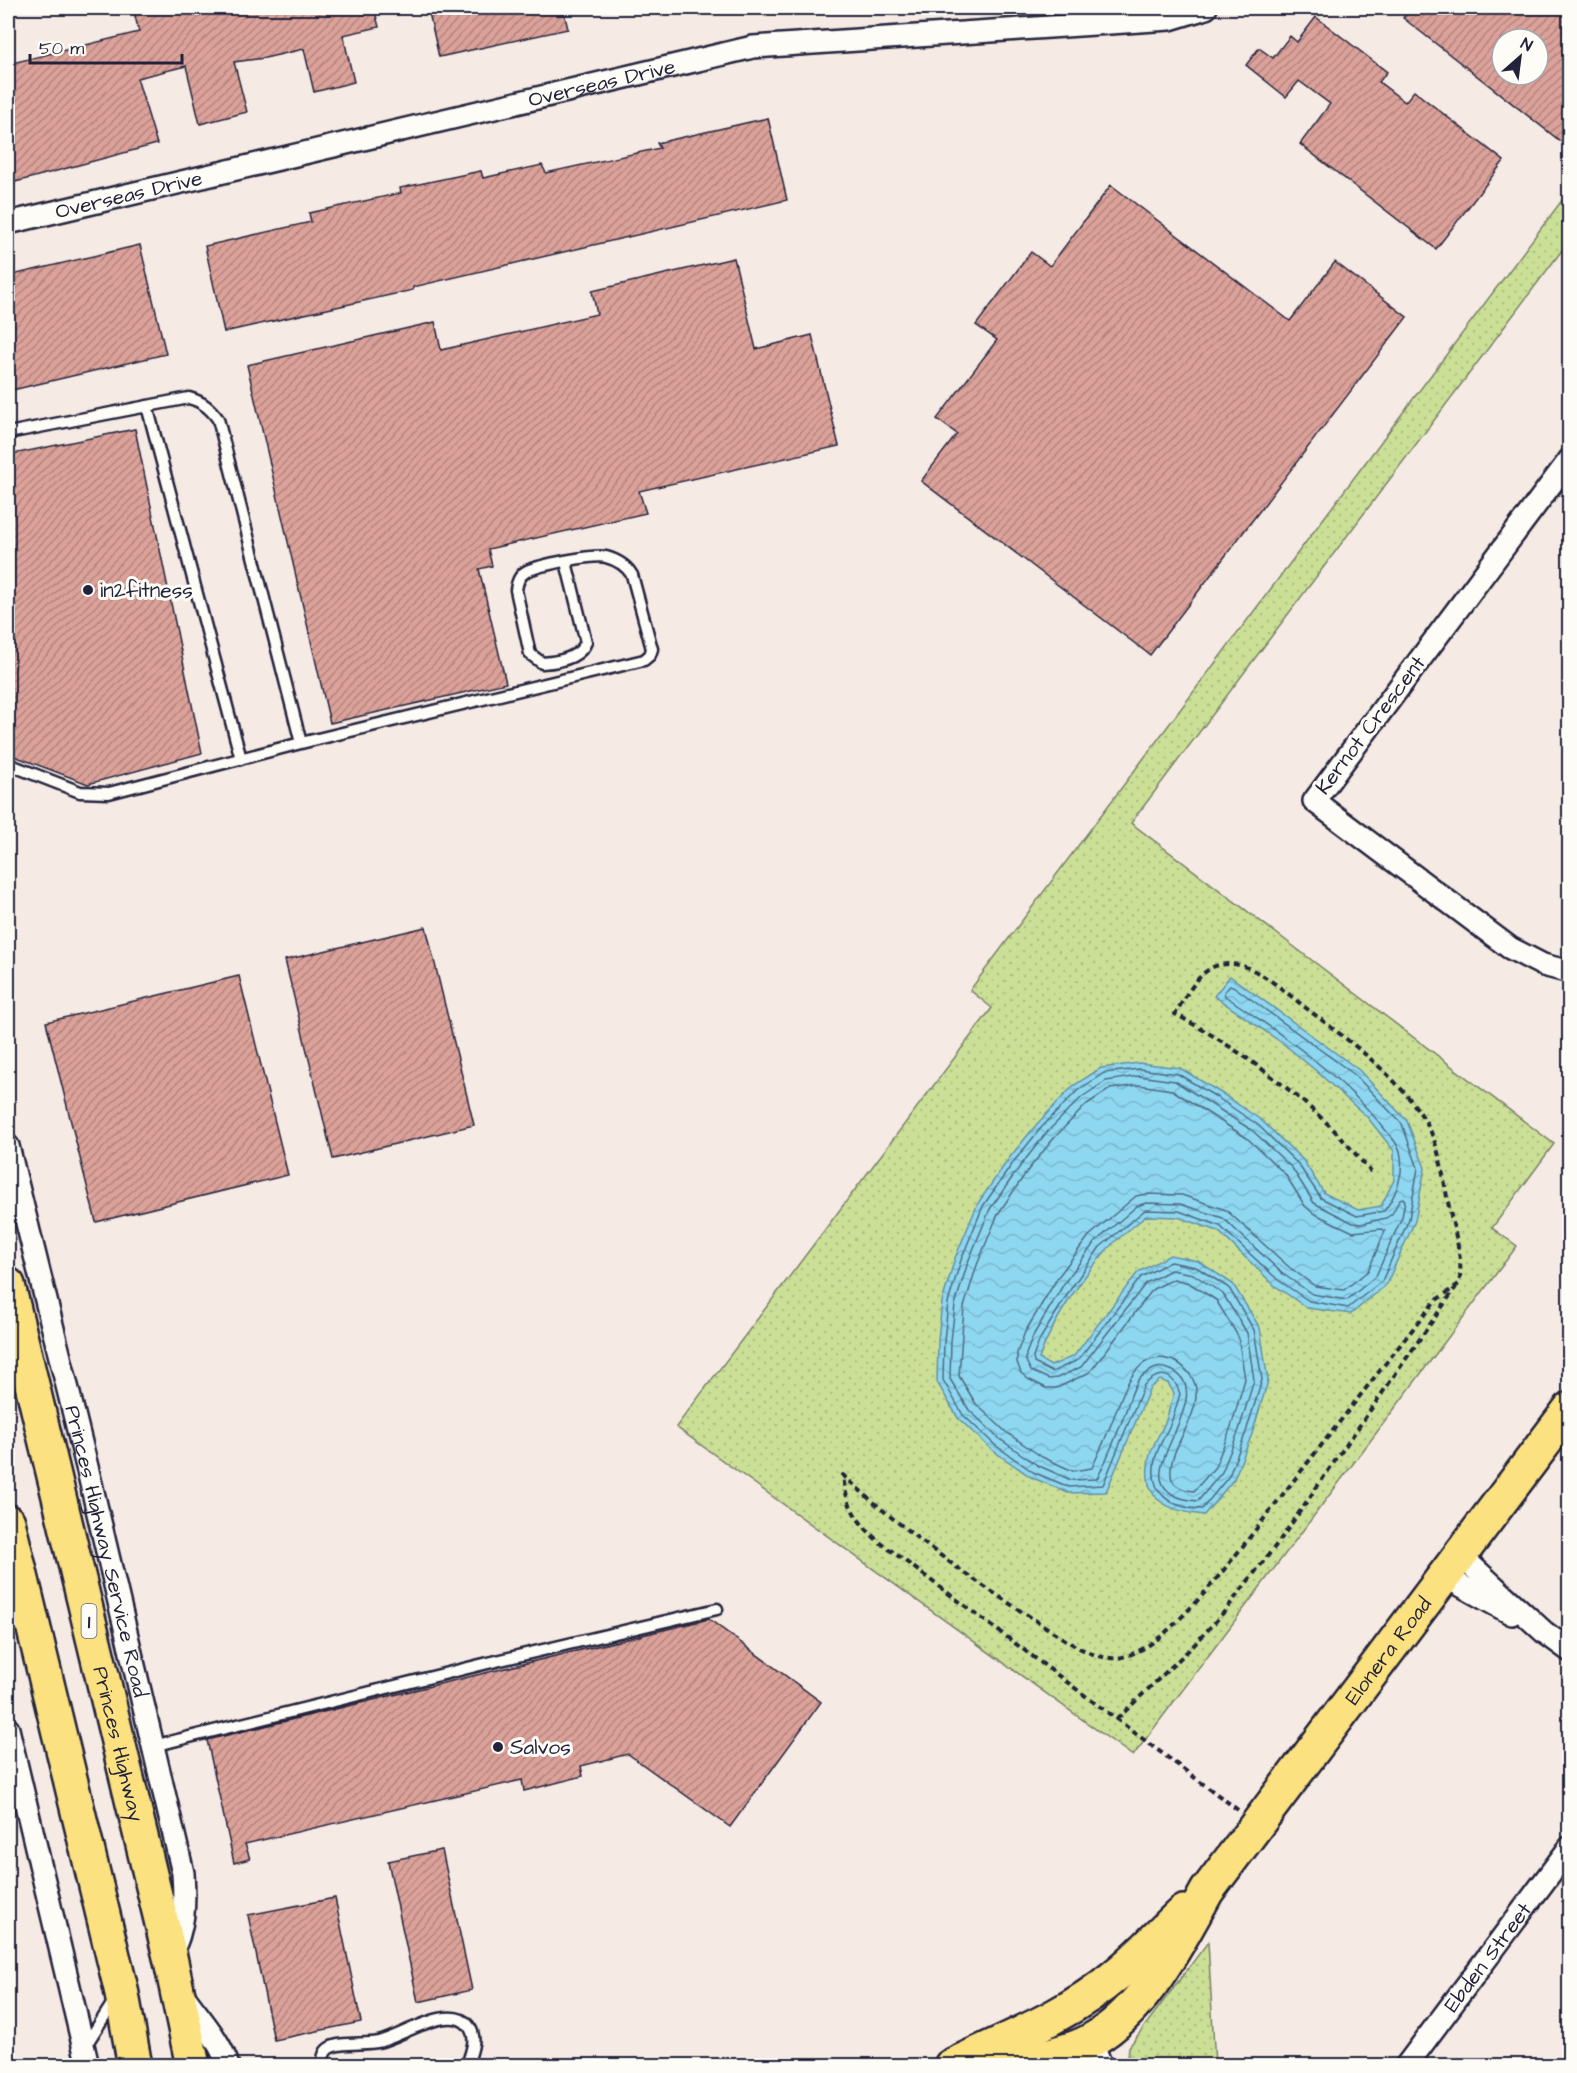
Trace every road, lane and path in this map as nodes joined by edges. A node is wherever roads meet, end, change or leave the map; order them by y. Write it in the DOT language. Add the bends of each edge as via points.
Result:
graph roads {
  1 [pos="1206,8"];
  2 [pos="8,223"];
  3 [pos="147,406"];
  4 [pos="8,434"];
  5 [pos="1569,459"];
  6 [pos="567,562"];
  7 [pos="301,743"];
  8 [pos="241,759"];
  9 [pos="8,764"];
  10 [pos="1569,972"];
  11 [pos="8,1146"];
  12 [pos="1371,1172"];
  13 [pos="1459,1284"];
  14 [pos="8,1285"];
  15 [pos="1569,1409"];
  16 [pos="8,1522"];
  17 [pos="1452,1565"];
  18 [pos="717,1609"];
  19 [pos="19,1619"];
  20 [pos="1569,1652"];
  21 [pos="1117,1719"];
  22 [pos="8,1729"];
  23 [pos="153,1746"];
  24 [pos="1258,1825"];
  25 [pos="1569,1847"];
  26 [pos="1207,1891"];
  27 [pos="173,1971"];
  28 [pos="1100,1987"];
  29 [pos="121,1989"];
  30 [pos="1005,2040"];
  31 [pos="1093,2054"];
  32 [pos="86,2057"];
  33 [pos="469,2059"];
  34 [pos="135,2066"];
  35 [pos="193,2066"];
  36 [pos="228,2066"];
  37 [pos="323,2066"];
  38 [pos="951,2066"];
  39 [pos="983,2066"];
  40 [pos="1406,2066"];
  1 -- 2 [label="street, Overseas Drive" via="1170,19 753,47"];
  3 -- 4 [label="lane"];
  3 -- 7 [label="lane" via="189,398 200,401 218,419"];
  3 -- 8 [label="lane"];
  5 -- 10 [label="street, Kernot Crescent" via="1314,801 1510,948 1543,965"];
  6 -- 6 [label="lane" via="528,571 517,582 530,654 542,663 579,653 586,642"];
  6 -- 7 [label="lane" via="604,557 627,567 651,643 650,655 644,660"];
  7 -- 8 [label="lane"];
  8 -- 9 [label="lane" via="109,793 80,792"];
  11 -- 23 [label="street, Princes Highway Service Road"];
  12 -- 13 [label="path" via="1332,1128 1298,1098 1250,1061 1175,1014 1212,967 1235,964 1260,975 1338,1032 1414,1106 1434,1140 1442,1168 1459,1257"];
  13 -- 21 [label="path" via="1280,1540 1231,1603 1196,1644"];
  13 -- 21 [label="path" via="1435,1301 1193,1605 1165,1633 1124,1656 1111,1658 1080,1647 1013,1606 902,1526 843,1475 850,1509 877,1540"];
  14 -- 27 [label="main road, Princes Highway / 1"];
  15 -- 17 [label="main road, Elonera Road"];
  16 -- 19 [label="main road"];
  17 -- 20 [label="street"];
  17 -- 24 [label="main road, Elonera Road"];
  18 -- 23 [label="lane"];
  19 -- 29 [label="main road"];
  21 -- 24 [label="path"];
  22 -- 32 [label="street"];
  23 -- 27 [label="street, Princes Highway Service Road" via="183,1873 185,1905"];
  24 -- 26 [label="main road, Elonera Road"];
  25 -- 40 [label="street, Ebden Street"];
  26 -- 28 [label="main road, Elonera Road"];
  26 -- 31 [label="main road, Elonera Road" via="1177,1945"];
  27 -- 35 [label="main road, Princes Highway / 1"];
  27 -- 36 [label="street" via="226,2056"];
  28 -- 30 [label="main road, Elonera Road" via="1077,2004"];
  28 -- 31 [label="main road" via="1088,2021"];
  29 -- 32 [label="lane"];
  29 -- 34 [label="main road"];
  30 -- 31 [label="main road" via="1067,2032"];
  30 -- 38 [label="main road, Elonera Road"];
  31 -- 39 [label="main road, Elonera Road"];
  33 -- 37 [label="lane" via="474,2039 471,2029 454,2016 440,2017 382,2041 338,2044 323,2056"];
}
